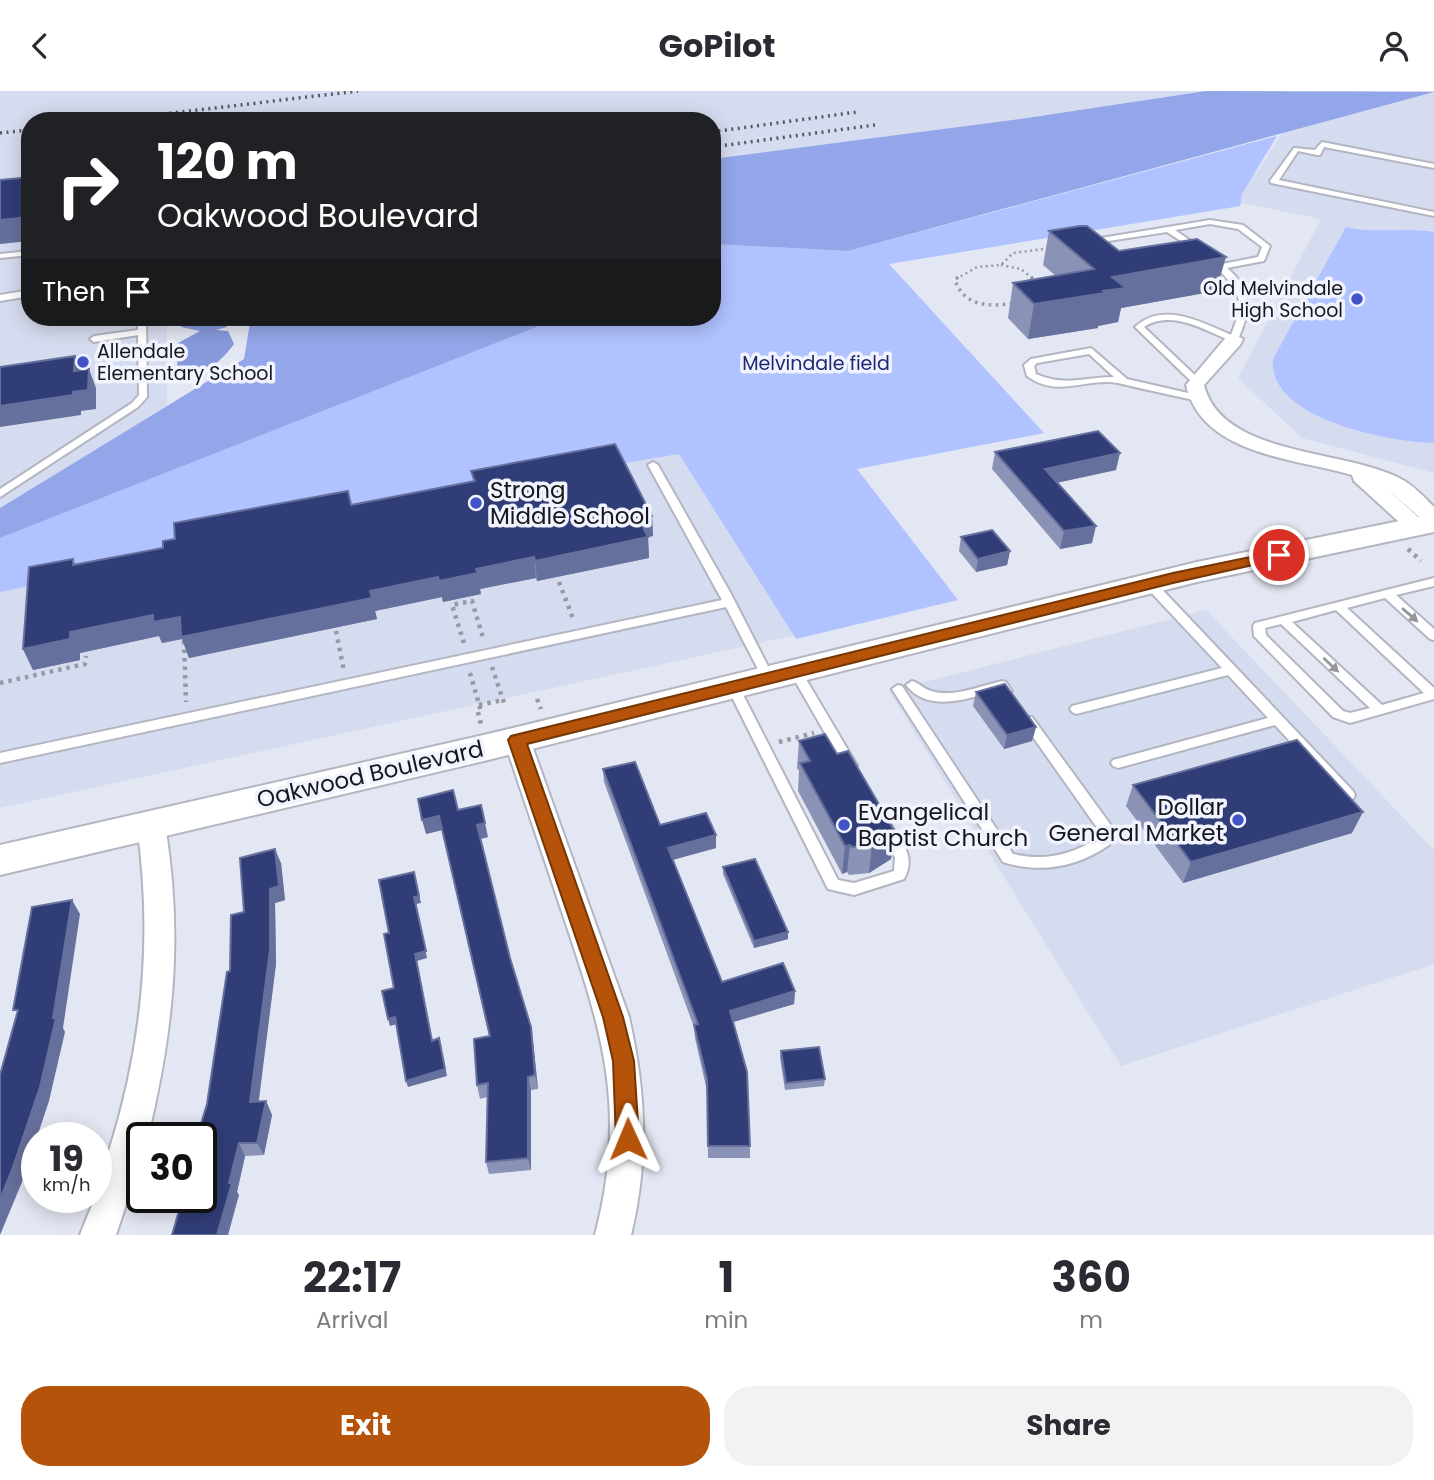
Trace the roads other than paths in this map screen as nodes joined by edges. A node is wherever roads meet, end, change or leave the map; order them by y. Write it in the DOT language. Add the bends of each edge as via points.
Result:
graph roads {
  1 [pos="1434,166"];
  2 [pos="1434,214"];
  3 [pos="1167,228"];
  4 [pos="1193,247"];
  5 [pos="1181,249"];
  6 [pos="1096,251"];
  7 [pos="21,254"];
  8 [pos="1202,254"];
  9 [pos="0,256"];
  10 [pos="1211,260"];
  11 [pos="1220,267"];
  12 [pos="21,294"];
  13 [pos="0,298"];
  14 [pos="143,326"];
  15 [pos="143,333"];
  16 [pos="94,339"];
  17 [pos="1234,339"];
  18 [pos="1126,383"];
  19 [pos="1198,390"];
  20 [pos="653,465"];
  21 [pos="0,494"];
  22 [pos="1426,528"];
  23 [pos="1434,582"];
  24 [pos="1150,584"];
  25 [pos="1387,594"];
  26 [pos="729,602"];
  27 [pos="1338,606"];
  28 [pos="1283,620"];
  29 [pos="1434,636"];
  30 [pos="1230,670"];
  31 [pos="782,675"];
  32 [pos="912,685"];
  33 [pos="733,687"];
  34 [pos="898,689"];
  35 [pos="1434,695"];
  36 [pos="1076,709"];
  37 [pos="1380,710"];
  38 [pos="1277,720"];
  39 [pos="517,740"];
  40 [pos="0,758"];
  41 [pos="1118,763"];
  42 [pos="858,780"];
  43 [pos="1348,796"];
  44 [pos="877,813"];
  45 [pos="151,825"];
  46 [pos="0,860"];
  47 [pos="97,1235"];
  48 [pos="613,1235"];
  1 -- 2 [label="lane" via="1322,144 1317,153 1296,149 1274,181"];
  3 -- 4 [label="lane"];
  3 -- 6 [label="lane" via="1087,243"];
  3 -- 11 [label="lane" via="1210,222 1240,227 1266,246 1261,259"];
  4 -- 5 [label="lane"];
  4 -- 8 [label="lane"];
  7 -- 9 [label="lane"];
  10 -- 11 [label="lane"];
  11 -- 17 [label="lane" via="1236,281 1244,301 1244,316"];
  12 -- 13 [label="lane"];
  14 -- 15 [label="lane"];
  15 -- 16 [label="lane"];
  15 -- 21 [label="lane" via="144,395"];
  17 -- 19 [label="street" via="1205,369"];
  17 -- 19 [label="lane" via="1172,316 1140,324 1140,330"];
  18 -- 18 [label="lane" via="1112,380 1051,386 1032,376 1029,365 1091,351"];
  18 -- 19 [label="lane"];
  19 -- 22 [label="street" via="1211,418 1231,432 1264,446 1350,467"];
  20 -- 26 [label="lane"];
  22 -- 24 [label="main road, Oakwood Boulevard"];
  23 -- 25 [label="lane"];
  24 -- 30 [label="lane"];
  24 -- 31 [label="main road, Oakwood Boulevard"];
  25 -- 27 [label="lane"];
  25 -- 29 [label="lane, one-way"];
  26 -- 31 [label="lane"];
  26 -- 40 [label="lane"];
  27 -- 28 [label="lane"];
  27 -- 35 [label="lane"];
  28 -- 37 [label="lane, one-way"];
  28 -- 37 [label="lane" via="1259,626 1260,636 1338,714 1350,718"];
  30 -- 36 [label="lane"];
  30 -- 38 [label="lane"];
  31 -- 33 [label="main road, Oakwood Boulevard"];
  31 -- 42 [label="lane" via="826,727"];
  32 -- 34 [label="lane" via="938,700 1002,685 1105,828 1104,841 1092,851 1049,865 1008,858"];
  33 -- 39 [label="main road, Oakwood Boulevard"];
  33 -- 44 [label="lane" via="833,885 854,889 893,879 903,870 904,863"];
  35 -- 37 [label="lane"];
  38 -- 41 [label="lane"];
  38 -- 43 [label="lane"];
  39 -- 45 [label="main road, Oakwood Boulevard"];
  39 -- 48 [label="street" via="624,1061 629,1119 625,1177"];
  45 -- 46 [label="main road, Oakwood Boulevard"];
  45 -- 47 [label="street" via="161,871 160,984 138,1103"];
}
